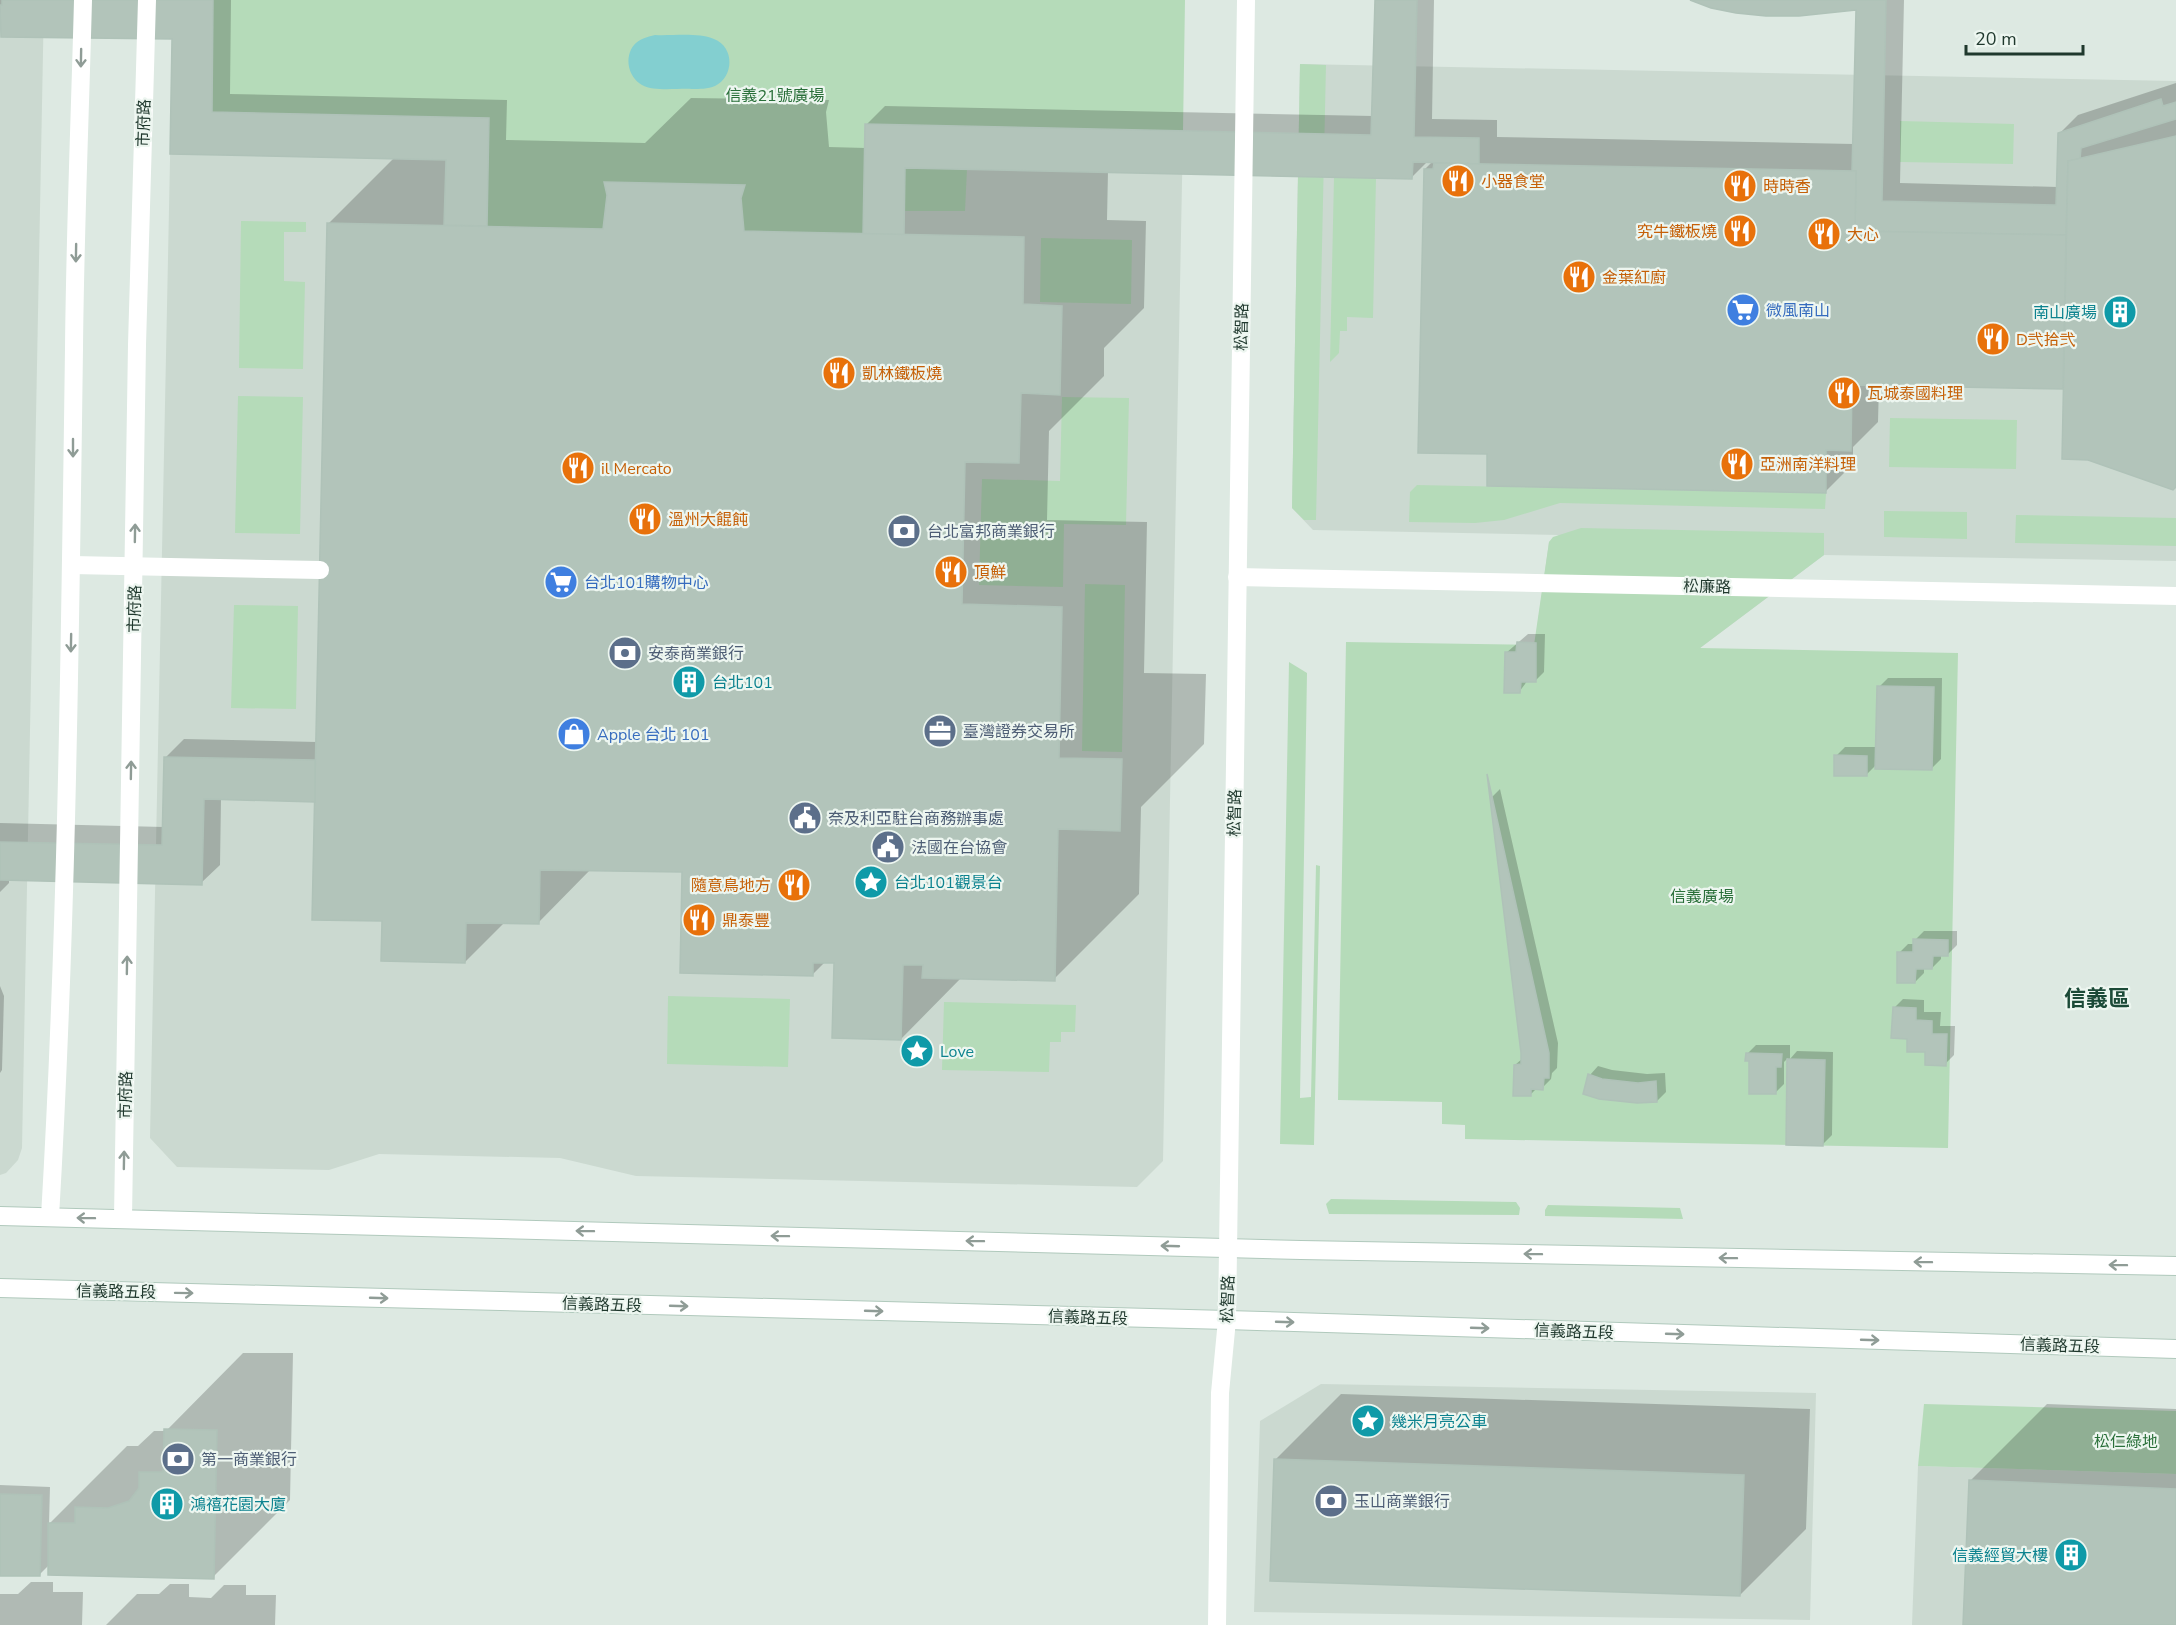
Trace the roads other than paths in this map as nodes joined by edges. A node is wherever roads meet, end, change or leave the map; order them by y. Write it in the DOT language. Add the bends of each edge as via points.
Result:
graph roads {
  1 [pos="82,0"];
  2 [pos="147,0"];
  3 [pos="1246,0"];
  4 [pos="72,566"];
  5 [pos="135,566"];
  6 [pos="320,570"];
  7 [pos="1237,577"];
  8 [pos="2176,596"];
  9 [pos="0,1216"];
  10 [pos="50,1218"];
  11 [pos="123,1218"];
  12 [pos="1228,1248"];
  13 [pos="2176,1266"];
  14 [pos="0,1288"];
  15 [pos="1227,1320"];
  16 [pos="2176,1349"];
  17 [pos="1217,1625"];
  1 -- 4 [label="street, one-way"];
  5 -- 2 [label="street, 市府路, one-way"];
  3 -- 7 [label="street, 松智路"];
  4 -- 5 [label="street"];
  4 -- 10 [label="street, one-way" via="68,818"];
  5 -- 6 [label="street"];
  11 -- 5 [label="street, 市府路, one-way"];
  7 -- 8 [label="street, 松廉路"];
  7 -- 12 [label="street, 松智路"];
  9 -- 10 [label="street"];
  11 -- 10 [label="street, one-way"];
  12 -- 11 [label="street, one-way"];
  13 -- 12 [label="street, one-way"];
  12 -- 15 [label="street, 松智路"];
  14 -- 15 [label="street, 信義路五段, one-way"];
  15 -- 16 [label="street, 信義路五段, one-way"];
  15 -- 17 [label="street, 松智路" via="1220,1393"];
}
